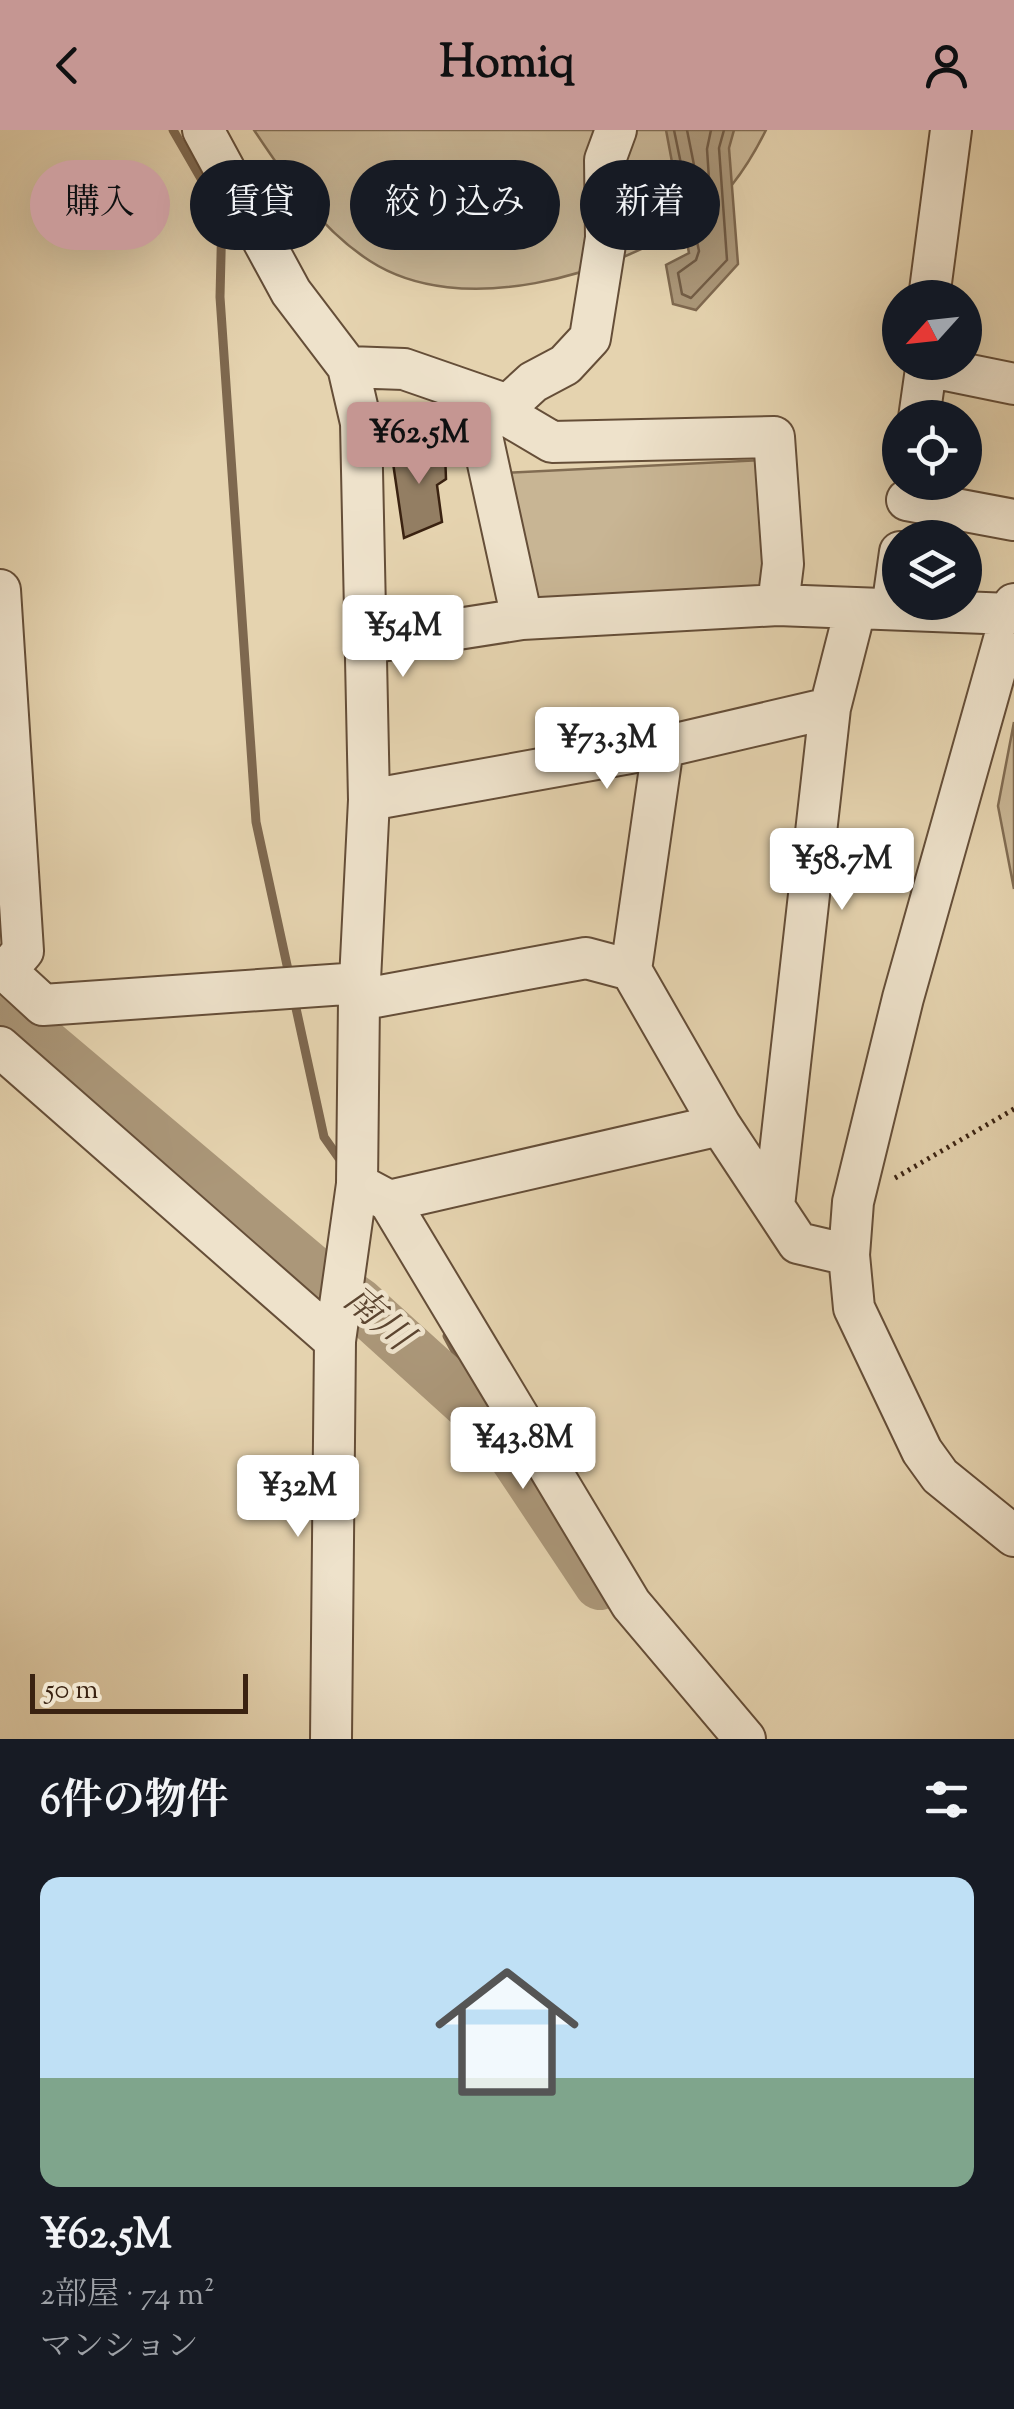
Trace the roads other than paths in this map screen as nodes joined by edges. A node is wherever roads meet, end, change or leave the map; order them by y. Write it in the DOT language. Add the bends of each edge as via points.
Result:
graph roads {
  1 [pos="203,130"];
  2 [pos="616,130"];
  3 [pos="951,130"];
  4 [pos="931,280"];
  5 [pos="348,368"];
  6 [pos="982,377"];
  7 [pos="1014,384"];
  8 [pos="473,395"];
  9 [pos="906,507"];
  10 [pos="1014,520"];
  11 [pos="0,590"];
  12 [pos="882,591"];
  13 [pos="778,605"];
  14 [pos="874,609"];
  15 [pos="1013,609"];
  16 [pos="522,619"];
  17 [pos="368,643"];
  18 [pos="830,708"];
  19 [pos="663,746"];
  20 [pos="369,800"];
  21 [pos="632,970"];
  22 [pos="3,971"];
  23 [pos="359,992"];
  24 [pos="0,1047"];
  25 [pos="720,1125"];
  26 [pos="373,1192"];
  27 [pos="774,1206"];
  28 [pos="848,1256"];
  29 [pos="335,1341"];
  30 [pos="1014,1536"];
  31 [pos="331,1739"];
  32 [pos="745,1739"];
  1 -- 5 [label="street" via="291,292"];
  2 -- 8 [label="street" via="605,160 606,238 590,338 565,365 508,404"];
  3 -- 4 [label="street"];
  5 -- 8 [label="street" via="404,369"];
  5 -- 17 [label="street" via="361,423"];
  6 -- 7 [label="street"];
  8 -- 13 [label="street" via="552,442 774,437 783,564"];
  8 -- 16 [label="street"];
  9 -- 10 [label="street"];
  11 -- 22 [label="street" via="24,951"];
  12 -- 14 [label="street"];
  13 -- 14 [label="street"];
  13 -- 16 [label="street"];
  14 -- 15 [label="street"];
  14 -- 18 [label="street"];
  15 -- 28 [label="street" via="903,998 853,1202"];
  16 -- 17 [label="street"];
  17 -- 20 [label="street"];
  18 -- 19 [label="street"];
  18 -- 27 [label="street"];
  19 -- 20 [label="street"];
  19 -- 21 [label="street"];
  20 -- 23 [label="street"];
  21 -- 23 [label="street" via="586,958"];
  21 -- 25 [label="street"];
  22 -- 23 [label="street" via="43,1005"];
  23 -- 26 [label="street"];
  24 -- 29 [label="street"];
  25 -- 26 [label="street"];
  25 -- 27 [label="street"];
  26 -- 29 [label="street"];
  26 -- 32 [label="street" via="631,1604"];
  27 -- 28 [label="street" via="798,1242"];
  28 -- 30 [label="street" via="854,1308 922,1451 940,1476"];
  29 -- 31 [label="street"];
}
